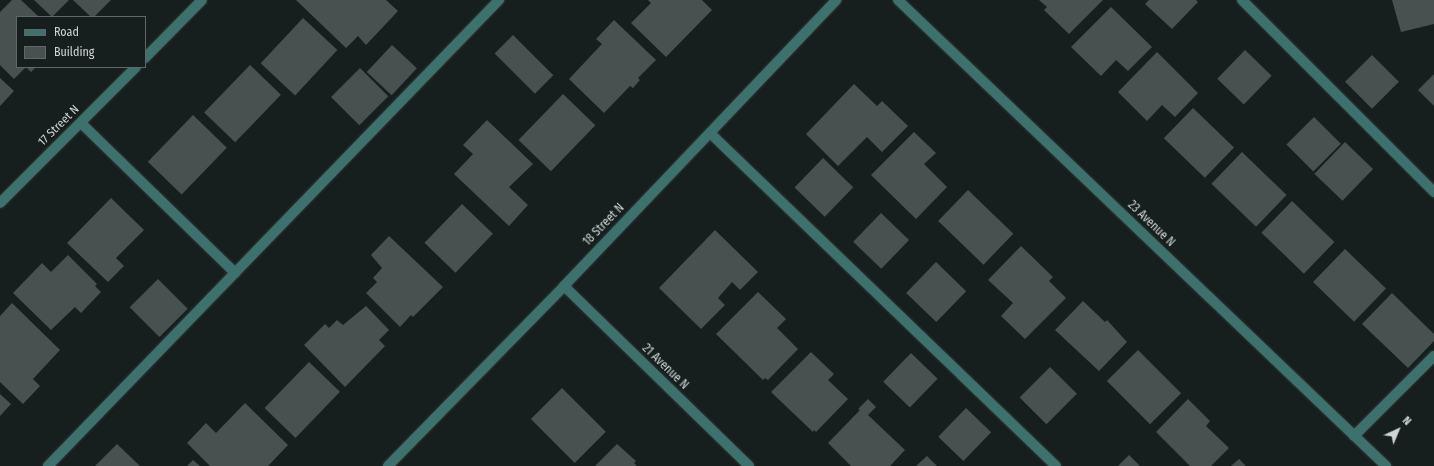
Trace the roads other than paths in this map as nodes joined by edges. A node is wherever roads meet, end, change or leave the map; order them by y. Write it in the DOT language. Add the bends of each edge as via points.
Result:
graph roads {
  1 [pos="202,0"];
  2 [pos="500,0"];
  3 [pos="836,0"];
  4 [pos="898,0"];
  5 [pos="1242,0"];
  6 [pos="146,57"];
  7 [pos="135,68"];
  8 [pos="81,123"];
  9 [pos="710,133"];
  10 [pos="1434,192"];
  11 [pos="0,203"];
  12 [pos="235,273"];
  13 [pos="564,286"];
  14 [pos="1434,356"];
  15 [pos="1354,436"];
  16 [pos="48,466"];
  17 [pos="388,466"];
  18 [pos="749,466"];
  19 [pos="1056,466"];
  20 [pos="1386,466"];
  1 -- 6 [label="street"];
  2 -- 12 [label="street"];
  3 -- 9 [label="street, 18 Street N"];
  4 -- 15 [label="street, 23 Avenue N"];
  5 -- 10 [label="street"];
  7 -- 8 [label="street, 17 Street N"];
  8 -- 11 [label="street, 17 Street N"];
  8 -- 12 [label="street"];
  9 -- 13 [label="street, 18 Street N"];
  9 -- 19 [label="street"];
  12 -- 16 [label="street"];
  13 -- 17 [label="street, 18 Street N"];
  13 -- 18 [label="street, 21 Avenue N"];
  14 -- 15 [label="street"];
  15 -- 20 [label="street, 23 Avenue N"];
}
